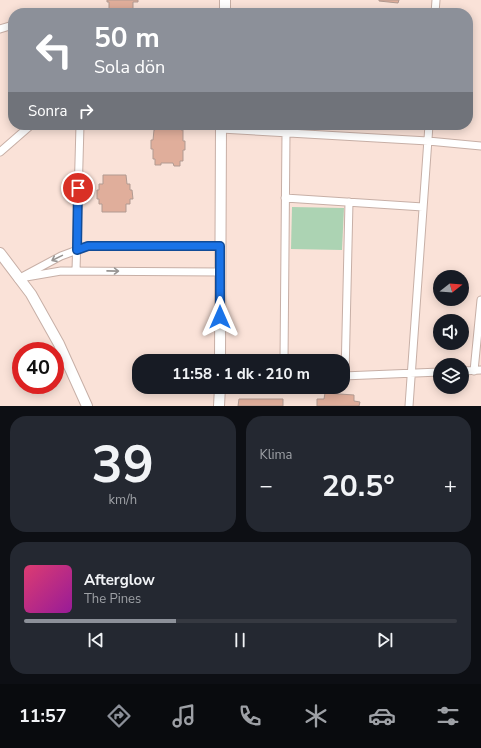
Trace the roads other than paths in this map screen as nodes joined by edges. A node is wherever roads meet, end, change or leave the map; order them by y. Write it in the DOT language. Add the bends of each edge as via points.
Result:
graph roads {
  1 [pos="25,130"];
  2 [pos="80,130"];
  3 [pos="221,130"];
  4 [pos="260,130"];
  5 [pos="429,130"];
  6 [pos="286,132"];
  7 [pos="428,141"];
  8 [pos="481,146"];
  9 [pos="0,152"];
  10 [pos="285,198"];
  11 [pos="349,202"];
  12 [pos="423,207"];
  13 [pos="220,246"];
  14 [pos="77,250"];
  15 [pos="0,253"];
  16 [pos="76,271"];
  17 [pos="220,272"];
  18 [pos="18,279"];
  19 [pos="481,300"];
  20 [pos="220,354"];
  21 [pos="284,354"];
  22 [pos="345,354"];
  23 [pos="478,371"];
  24 [pos="433,372"];
  25 [pos="411,373"];
  26 [pos="350,376"];
  27 [pos="220,394"];
  28 [pos="87,406"];
  29 [pos="219,406"];
  30 [pos="409,406"];
  1 -- 9 [label="street"];
  2 -- 14 [label="street"];
  3 -- 13 [label="street"];
  4 -- 6 [label="street"];
  5 -- 7 [label="street"];
  6 -- 7 [label="street"];
  6 -- 10 [label="street"];
  7 -- 8 [label="street"];
  7 -- 12 [label="street"];
  10 -- 11 [label="street"];
  10 -- 21 [label="street"];
  11 -- 12 [label="street"];
  11 -- 22 [label="street"];
  12 -- 25 [label="street"];
  13 -- 14 [label="street" via="88,246"];
  13 -- 17 [label="street"];
  14 -- 16 [label="street"];
  14 -- 18 [label="street, one-way"];
  15 -- 18 [label="street"];
  16 -- 17 [label="street, one-way"];
  16 -- 18 [label="street" via="61,270"];
  17 -- 20 [label="street"];
  18 -- 28 [label="street" via="31,294 59,344"];
  19 -- 23 [label="street"];
  24 -- 25 [label="street"];
  25 -- 26 [label="street"];
  25 -- 30 [label="street"];
  27 -- 29 [label="street"];
}
